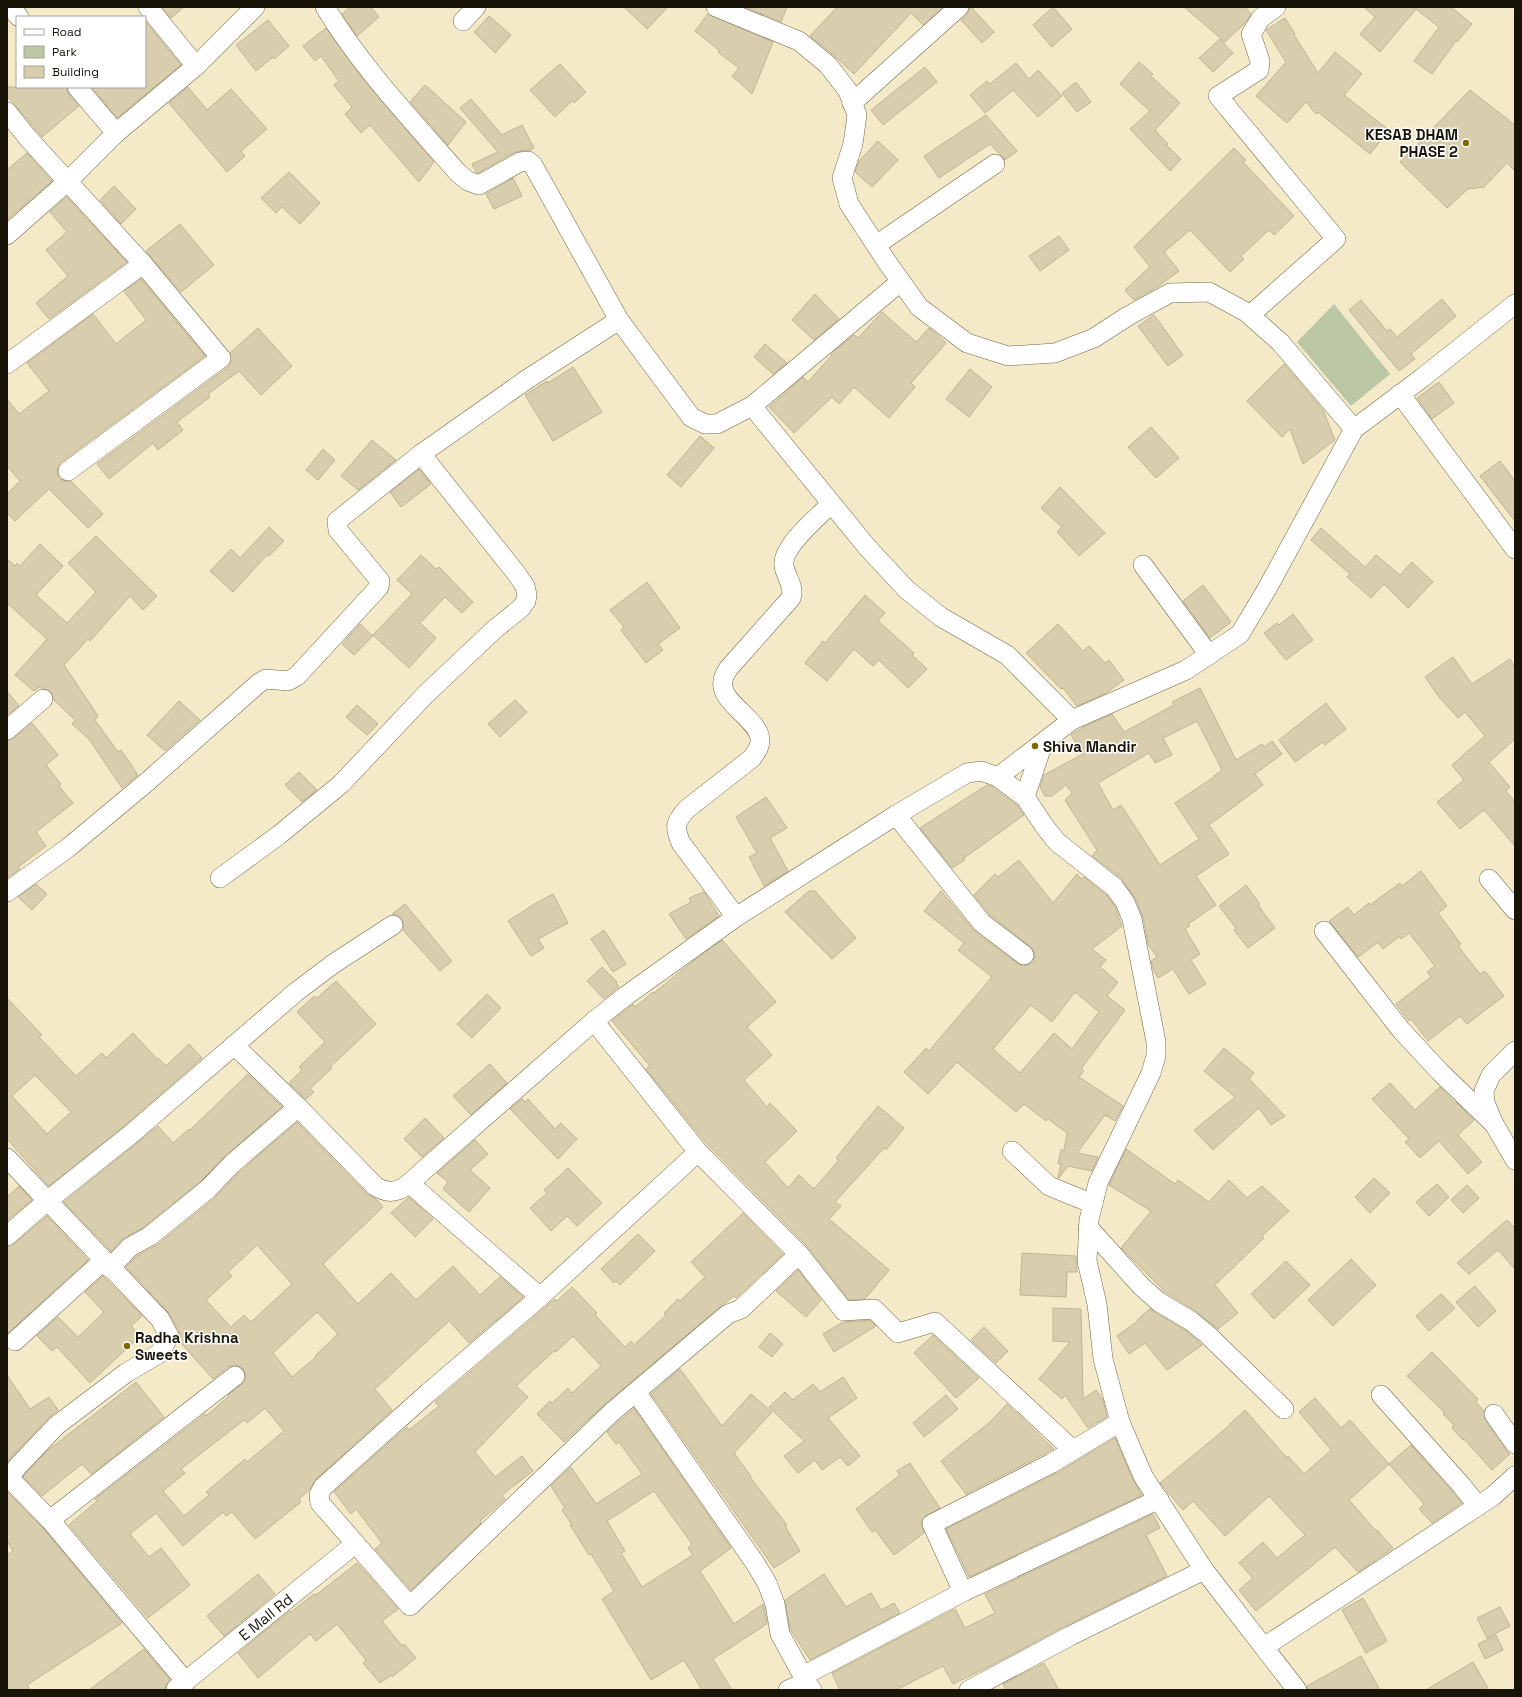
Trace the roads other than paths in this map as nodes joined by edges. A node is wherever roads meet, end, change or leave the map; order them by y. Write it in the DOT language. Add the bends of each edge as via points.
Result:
graph roads {
  1 [pos="10,7"];
  2 [pos="148,7"];
  3 [pos="255,7"];
  4 [pos="325,7"];
  5 [pos="476,7"];
  6 [pos="716,7"];
  7 [pos="959,7"];
  8 [pos="1276,7"];
  9 [pos="17,16"];
  10 [pos="463,21"];
  11 [pos="196,66"];
  12 [pos="78,88"];
  13 [pos="852,103"];
  14 [pos="7,112"];
  15 [pos="116,133"];
  16 [pos="995,164"];
  17 [pos="67,182"];
  18 [pos="7,235"];
  19 [pos="876,245"];
  20 [pos="143,264"];
  21 [pos="900,282"];
  22 [pos="1512,312"];
  23 [pos="1250,315"];
  24 [pos="619,320"];
  25 [pos="7,364"];
  26 [pos="1400,394"];
  27 [pos="752,406"];
  28 [pos="1354,429"];
  29 [pos="421,454"];
  30 [pos="68,471"];
  31 [pos="831,504"];
  32 [pos="1515,549"];
  33 [pos="1143,565"];
  34 [pos="1209,655"];
  35 [pos="43,699"];
  36 [pos="1072,720"];
  37 [pos="7,730"];
  38 [pos="1043,743"];
  39 [pos="998,777"];
  40 [pos="1025,797"];
  41 [pos="896,815"];
  42 [pos="220,878"];
  43 [pos="1489,879"];
  44 [pos="7,892"];
  45 [pos="1515,910"];
  46 [pos="736,918"];
  47 [pos="393,925"];
  48 [pos="1324,931"];
  49 [pos="1024,955"];
  50 [pos="594,1021"];
  51 [pos="234,1045"];
  52 [pos="1515,1051"];
  53 [pos="298,1107"];
  54 [pos="1494,1124"];
  55 [pos="1012,1151"];
  56 [pos="698,1152"];
  57 [pos="7,1158"];
  58 [pos="1515,1160"];
  59 [pos="409,1183"];
  60 [pos="47,1201"];
  61 [pos="1093,1204"];
  62 [pos="1088,1227"];
  63 [pos="7,1236"];
  64 [pos="799,1254"];
  65 [pos="106,1264"];
  66 [pos="540,1297"];
  67 [pos="15,1341"];
  68 [pos="235,1376"];
  69 [pos="636,1392"];
  70 [pos="1381,1395"];
  71 [pos="1284,1408"];
  72 [pos="1494,1414"];
  73 [pos="1120,1422"];
  74 [pos="1515,1444"];
  75 [pos="1074,1450"];
  76 [pos="1515,1476"];
  77 [pos="8,1479"];
  78 [pos="1159,1499"];
  79 [pos="1478,1506"];
  80 [pos="50,1520"];
  81 [pos="355,1544"];
  82 [pos="1204,1570"];
  83 [pos="963,1592"];
  84 [pos="1264,1647"];
  85 [pos="807,1683"];
  86 [pos="180,1686"];
  87 [pos="788,1690"];
  88 [pos="969,1690"];
  89 [pos="1296,1690"];
  1 -- 9 [label="street"];
  2 -- 11 [label="street"];
  3 -- 11 [label="street"];
  4 -- 24 [label="street" via="381,84 458,173 468,181 479,185 520,162 528,161 533,165"];
  5 -- 10 [label="street"];
  6 -- 13 [label="street" via="799,41 828,65 848,91"];
  7 -- 13 [label="street"];
  8 -- 23 [label="street" via="1260,18 1252,34 1260,61 1259,70 1218,96 1336,239"];
  11 -- 15 [label="street"];
  12 -- 15 [label="street"];
  13 -- 19 [label="street" via="857,115 853,144 842,178 849,204"];
  14 -- 17 [label="street"];
  15 -- 17 [label="street"];
  16 -- 19 [label="street"];
  17 -- 18 [label="street"];
  17 -- 20 [label="street"];
  19 -- 21 [label="street"];
  20 -- 25 [label="street"];
  20 -- 30 [label="street" via="221,358"];
  21 -- 23 [label="street" via="919,307 967,343 1008,356 1055,353 1094,338 1170,293 1209,292"];
  21 -- 27 [label="street"];
  22 -- 26 [label="street"];
  23 -- 28 [label="street" via="1280,342"];
  24 -- 27 [label="street" via="691,417 705,424 717,424"];
  24 -- 29 [label="street" via="526,380"];
  26 -- 28 [label="street"];
  26 -- 32 [label="street"];
  27 -- 31 [label="street"];
  28 -- 34 [label="street" via="1240,634"];
  29 -- 42 [label="street" via="516,573 525,586 526,601 426,694 341,784 279,835"];
  29 -- 44 [label="street" via="336,522 338,530 380,581 379,587 297,676 288,681 266,679 259,683 69,847"];
  31 -- 36 [label="street" via="907,590 941,617 1007,655"];
  31 -- 46 [label="street" via="797,539 784,558 784,567 792,588 791,598 728,670 723,681 724,690 732,703 760,737 759,747 752,758 687,809 677,824 676,832 681,843"];
  33 -- 34 [label="street"];
  34 -- 36 [label="street" via="1186,670"];
  35 -- 37 [label="street"];
  36 -- 38 [label="street"];
  38 -- 39 [label="street"];
  38 -- 40 [label="street"];
  39 -- 40 [label="street"];
  39 -- 41 [label="street" via="981,771 967,773"];
  40 -- 61 [label="street" via="1057,842 1114,887 1125,902 1132,919 1152,1015 1156,1056 1151,1073 1098,1183"];
  41 -- 46 [label="street"];
  41 -- 49 [label="street" via="982,923"];
  43 -- 45 [label="street"];
  46 -- 50 [label="street"];
  47 -- 51 [label="street" via="333,964"];
  48 -- 54 [label="street" via="1401,1030"];
  50 -- 56 [label="street"];
  50 -- 59 [label="street"];
  51 -- 53 [label="street"];
  51 -- 60 [label="street" via="130,1135"];
  52 -- 54 [label="street" via="1491,1075 1484,1091 1485,1103"];
  53 -- 59 [label="street" via="375,1186 383,1191 397,1192"];
  53 -- 65 [label="street" via="232,1164 208,1189 150,1236"];
  54 -- 58 [label="street"];
  55 -- 61 [label="street" via="1049,1186"];
  56 -- 64 [label="street"];
  56 -- 66 [label="street"];
  57 -- 60 [label="street"];
  59 -- 66 [label="street"];
  60 -- 63 [label="street"];
  60 -- 65 [label="street"];
  61 -- 62 [label="street"];
  62 -- 71 [label="street" via="1141,1286 1159,1302 1191,1321 1208,1335"];
  62 -- 73 [label="street" via="1088,1261 1097,1304 1103,1360"];
  64 -- 69 [label="street" via="741,1309 728,1314"];
  64 -- 75 [label="street" via="844,1310 874,1309 898,1333 935,1322"];
  65 -- 67 [label="street"];
  65 -- 77 [label="street" via="160,1319 169,1336 160,1353 126,1373 57,1424"];
  66 -- 81 [label="street" via="323,1487 319,1495 320,1503"];
  68 -- 80 [label="street"];
  69 -- 81 [label="street" via="410,1606"];
  69 -- 85 [label="street" via="767,1583 775,1604 780,1634"];
  70 -- 79 [label="street"];
  72 -- 74 [label="street"];
  73 -- 75 [label="street"];
  73 -- 78 [label="street" via="1142,1476"];
  75 -- 83 [label="street" via="932,1524"];
  76 -- 79 [label="street"];
  77 -- 80 [label="street"];
  78 -- 82 [label="street"];
  78 -- 83 [label="street"];
  79 -- 84 [label="street"];
  80 -- 86 [label="street"];
  81 -- 86 [label="street, E Mall Rd"];
  82 -- 84 [label="street"];
  82 -- 88 [label="street" via="1070,1636"];
  83 -- 85 [label="street"];
  84 -- 89 [label="street"];
  85 -- 87 [label="street"];
}
